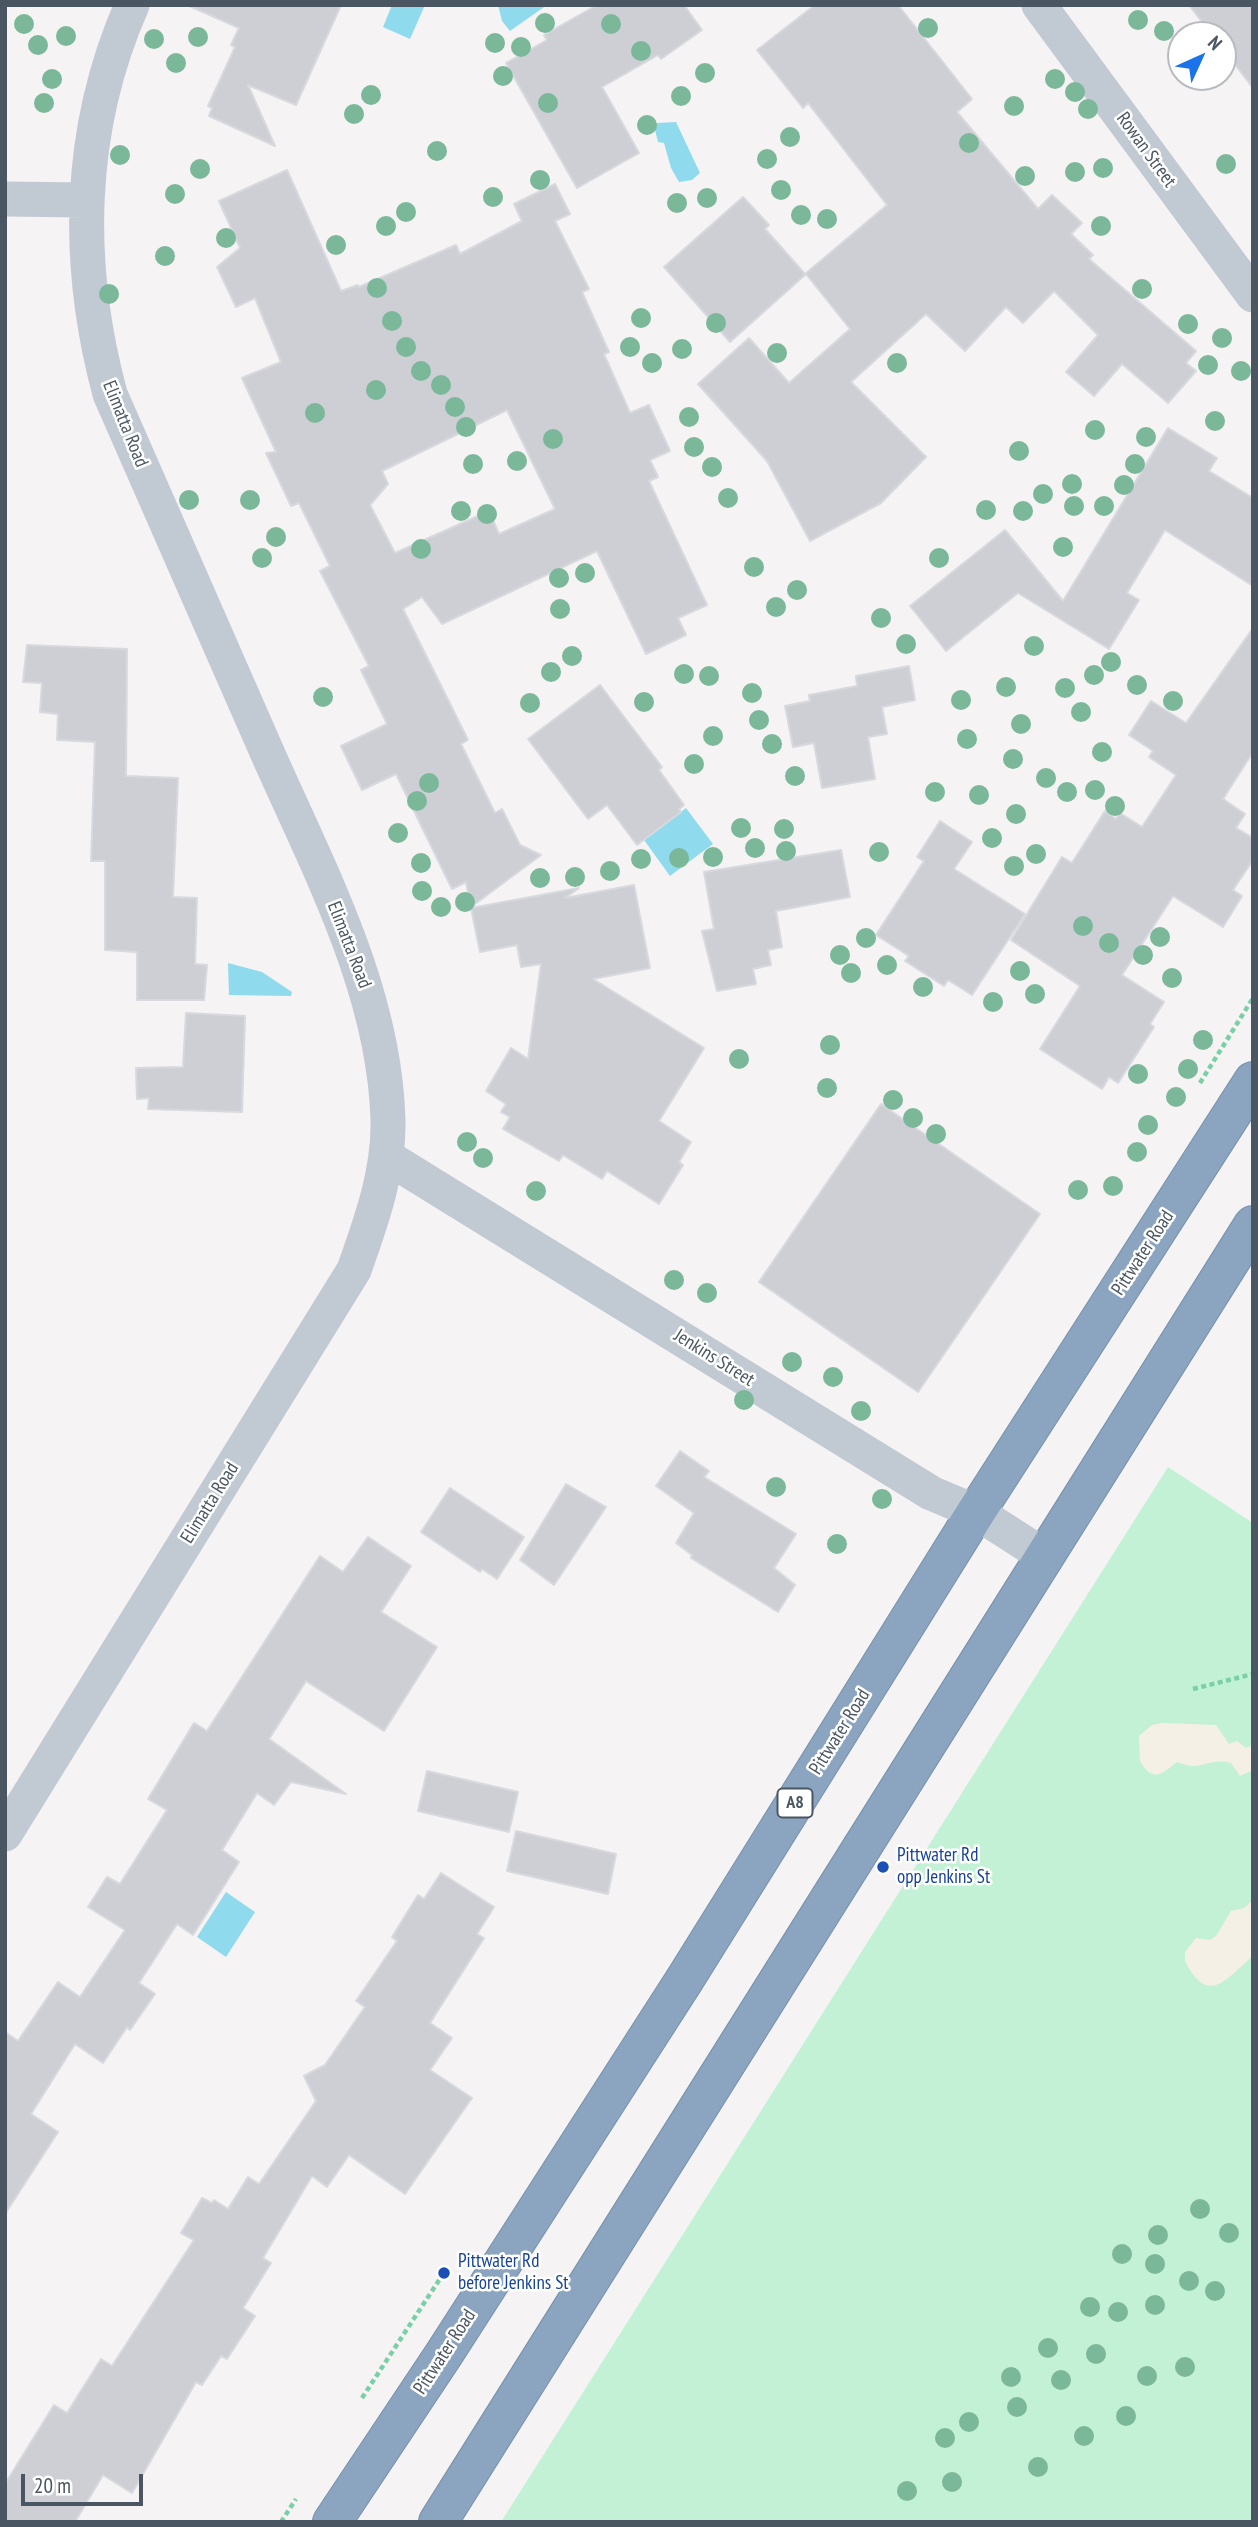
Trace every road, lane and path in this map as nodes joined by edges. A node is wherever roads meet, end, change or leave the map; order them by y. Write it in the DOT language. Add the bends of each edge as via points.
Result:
graph roads {
  1 [pos="132,5"];
  2 [pos="1039,5"];
  3 [pos="5,200"];
  4 [pos="85,200"];
  5 [pos="1253,295"];
  6 [pos="1253,1081"];
  7 [pos="387,1157"];
  8 [pos="1253,1224"];
  9 [pos="976,1512"];
  10 [pos="1043,1555"];
  11 [pos="1253,1674"];
  12 [pos="1193,1689"];
  13 [pos="5,1834"];
  14 [pos="332,2522"];
  15 [pos="438,2522"];
  1 -- 4 [label="street, Elimatta Road" via="98,104"];
  2 -- 5 [label="street, Rowan Street"];
  3 -- 4 [label="street"];
  4 -- 7 [label="street, Elimatta Road" via="87,264 110,394 366,986 385,1080"];
  6 -- 9 [label="highway, Pittwater Road / A8"];
  7 -- 9 [label="street, Jenkins Street" via="931,1493"];
  7 -- 13 [label="street, Elimatta Road" via="354,1270"];
  8 -- 10 [label="highway"];
  9 -- 10 [label="street, Jenkins Street"];
  9 -- 14 [label="highway, Pittwater Road / A8" via="685,1979"];
  10 -- 15 [label="highway"];
  11 -- 12 [label="path"];
}
